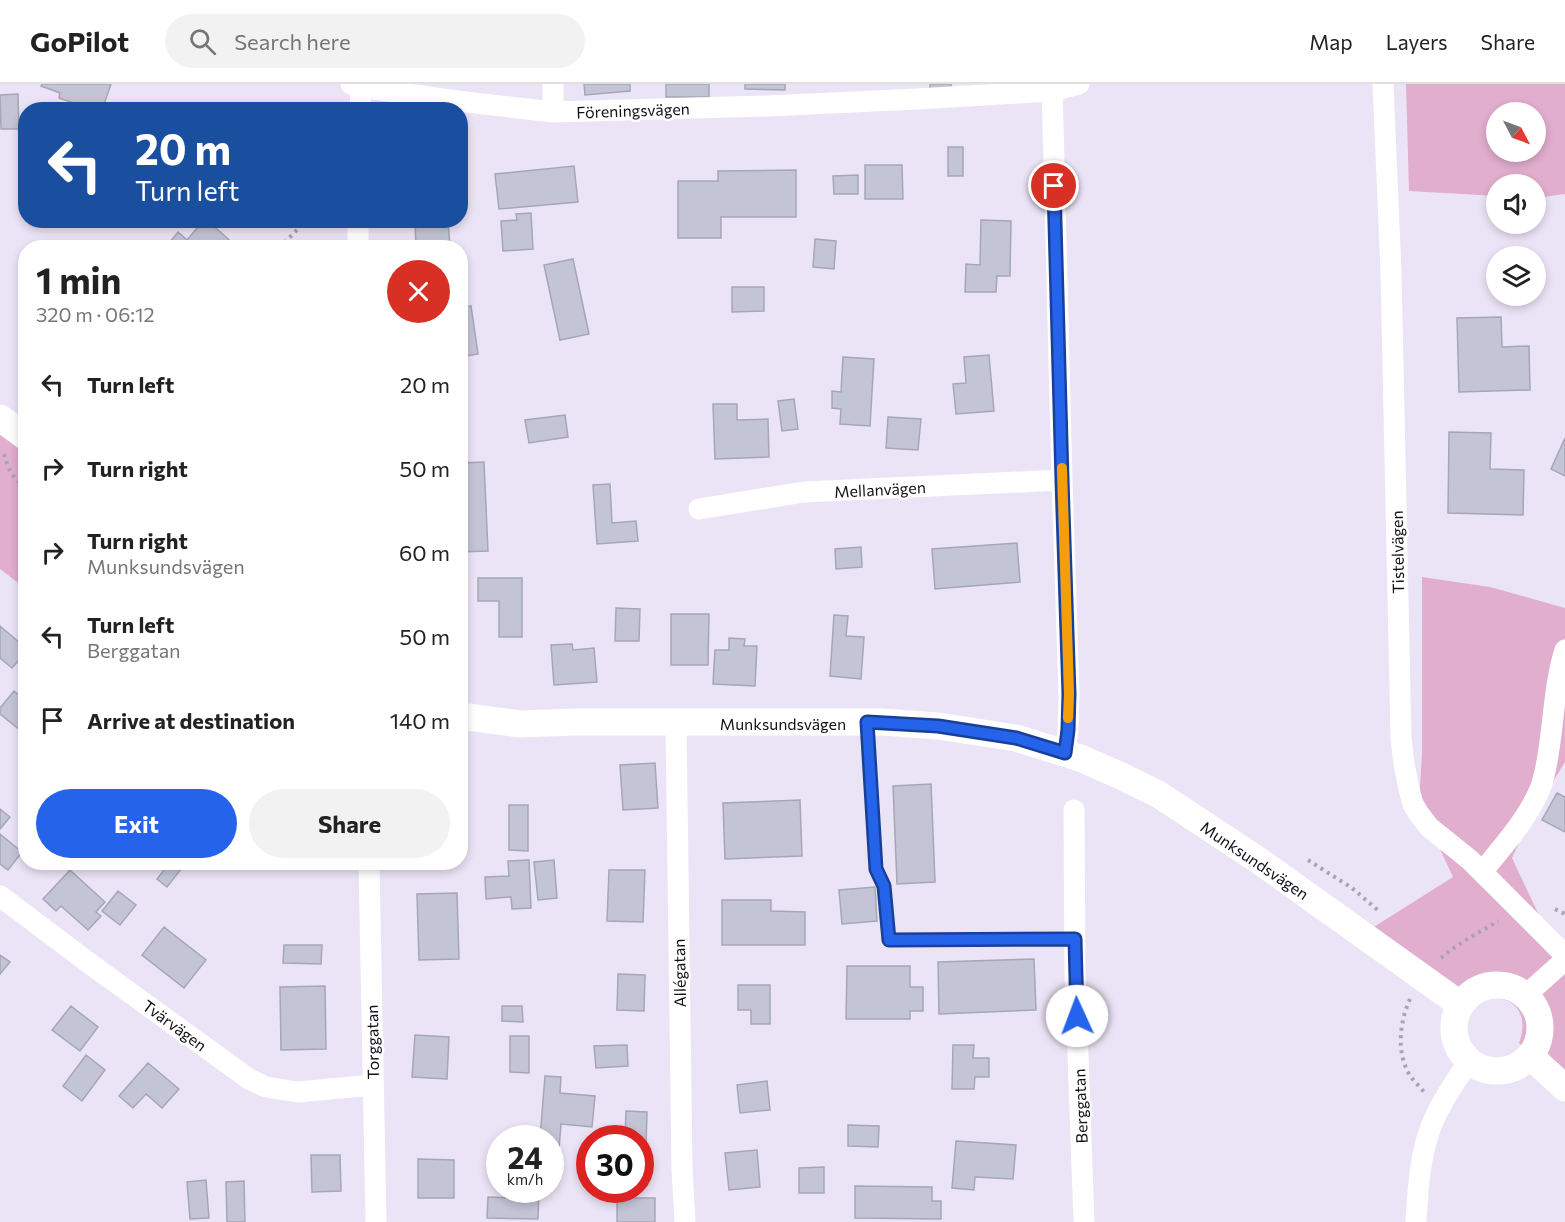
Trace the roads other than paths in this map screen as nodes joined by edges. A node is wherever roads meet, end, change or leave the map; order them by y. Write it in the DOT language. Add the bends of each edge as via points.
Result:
graph roads {
  1 [pos="553,84"];
  2 [pos="1079,84"];
  3 [pos="1383,84"];
  4 [pos="356,85"];
  5 [pos="1052,87"];
  6 [pos="917,92"];
  7 [pos="359,102"];
  8 [pos="466,102"];
  9 [pos="468,102"];
  10 [pos="553,112"];
  11 [pos="0,418"];
  12 [pos="15,444"];
  13 [pos="1062,480"];
  14 [pos="699,509"];
  15 [pos="1565,650"];
  16 [pos="468,717"];
  17 [pos="867,722"];
  18 [pos="676,723"];
  19 [pos="1065,753"];
  20 [pos="1074,810"];
  21 [pos="369,870"];
  22 [pos="1482,872"];
  23 [pos="0,896"];
  24 [pos="1075,939"];
  25 [pos="1565,955"];
  26 [pos="1565,960"];
  27 [pos="1526,995"];
  28 [pos="1461,1005"];
  29 [pos="1530,1056"];
  30 [pos="1469,1060"];
  31 [pos="373,1085"];
  32 [pos="1565,1088"];
  33 [pos="376,1222"];
  34 [pos="685,1222"];
  35 [pos="1084,1222"];
  36 [pos="1416,1222"];
  1 -- 10 [label="street"];
  2 -- 5 [label="street, Föreningsvägen"];
  3 -- 22 [label="street, Tistelvägen" via="1404,765 1419,814"];
  4 -- 7 [label="street"];
  4 -- 8 [label="street, Föreningsvägen"];
  5 -- 6 [label="street, Föreningsvägen"];
  5 -- 13 [label="street"];
  6 -- 10 [label="street, Föreningsvägen" via="755,107"];
  9 -- 10 [label="street, Föreningsvägen"];
  11 -- 12 [label="street"];
  13 -- 14 [label="street, Mellanvägen" via="804,492"];
  13 -- 19 [label="street" via="1069,694"];
  15 -- 22 [label="street" via="1545,774 1530,808"];
  16 -- 18 [label="street, Munksundsvägen" via="520,724"];
  17 -- 18 [label="street, Munksundsvägen"];
  17 -- 19 [label="street, Munksundsvägen" via="938,726 1016,738"];
  17 -- 24 [label="lane" via="876,869 884,886 889,940"];
  18 -- 34 [label="street, Allégatan"];
  19 -- 28 [label="street, Munksundsvägen" via="1158,794"];
  20 -- 24 [label="street, Berggatan"];
  21 -- 31 [label="street, Torggatan"];
  22 -- 25 [label="street, Tistelvägen"];
  23 -- 31 [label="street, Tvärvägen" via="266,1087 298,1092"];
  24 -- 35 [label="street, Berggatan"];
  26 -- 27 [label="street"];
  27 -- 28 [label="street" via="1508,986 1488,985 1475,990"];
  27 -- 29 [label="street" via="1538,1011 1541,1025"];
  28 -- 30 [label="street" via="1455,1017 1455,1038"];
  29 -- 30 [label="street" via="1520,1065 1500,1071 1487,1070"];
  29 -- 32 [label="street"];
  30 -- 36 [label="street" via="1434,1118 1419,1180"];
  31 -- 33 [label="street, Torggatan"];
}
